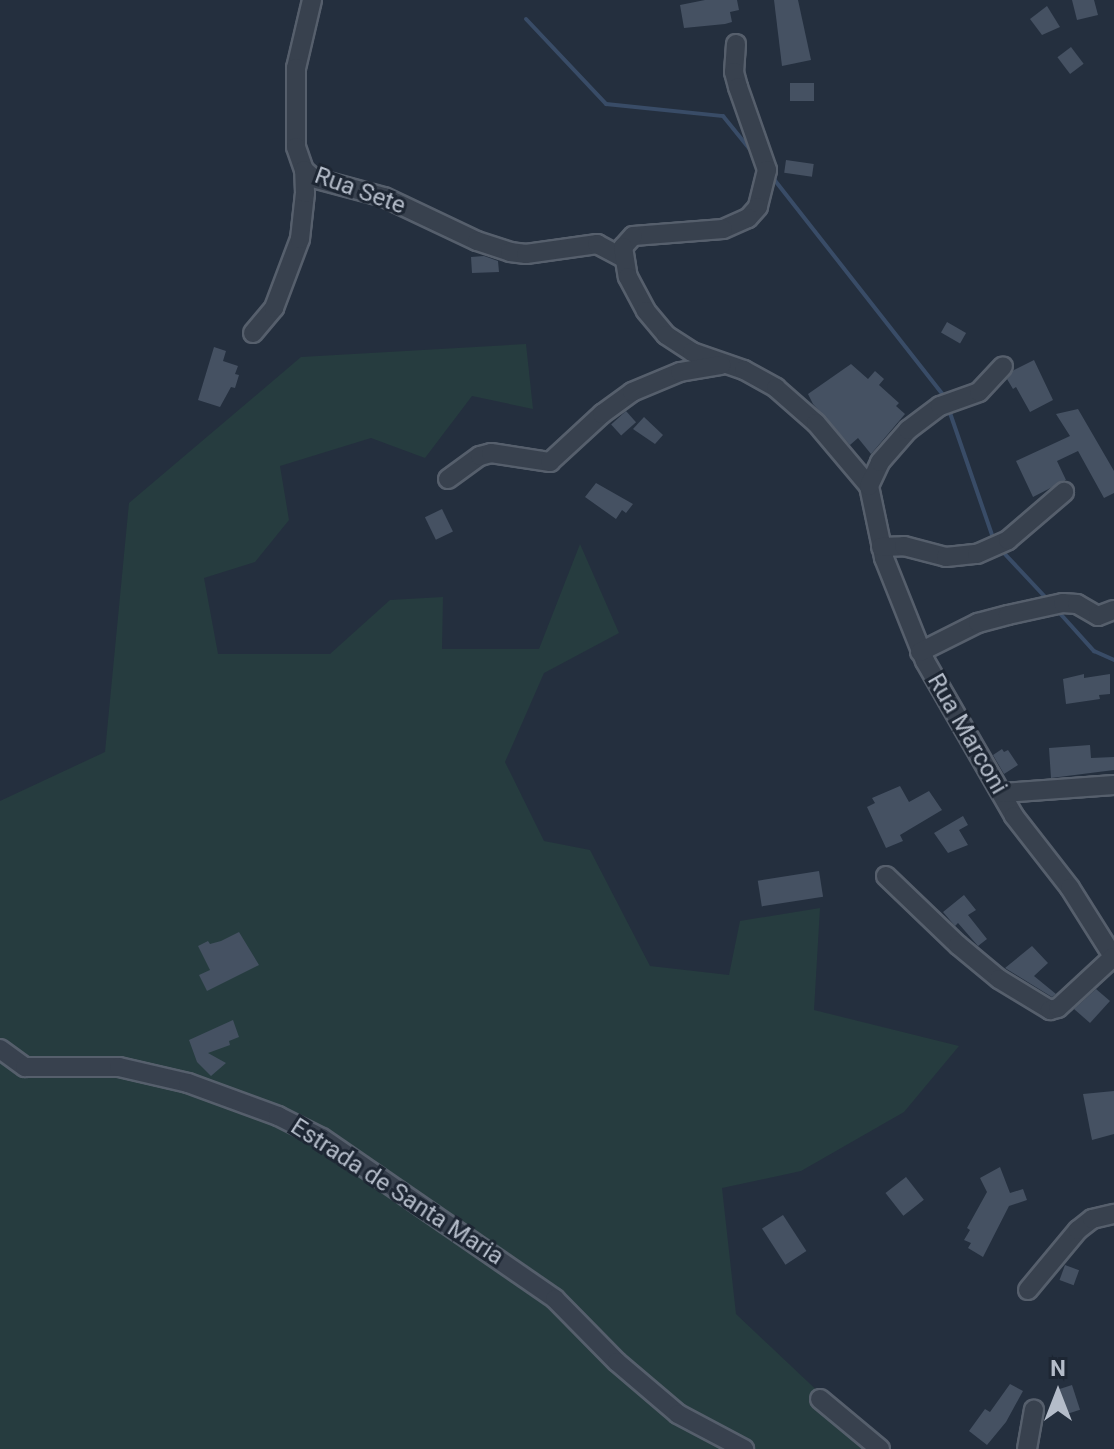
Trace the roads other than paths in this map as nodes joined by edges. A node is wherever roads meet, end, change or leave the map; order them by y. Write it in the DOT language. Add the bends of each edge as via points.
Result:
graph roads {
  1 [pos="312,0"];
  2 [pos="736,44"];
  3 [pos="304,170"];
  4 [pos="623,258"];
  5 [pos="253,333"];
  6 [pos="724,364"];
  7 [pos="1003,366"];
  8 [pos="448,479"];
  9 [pos="869,486"];
  10 [pos="1064,492"];
  11 [pos="881,547"];
  12 [pos="1114,610"];
  13 [pos="920,652"];
  14 [pos="1114,785"];
  15 [pos="1003,793"];
  16 [pos="886,876"];
  17 [pos="1114,957"];
  18 [pos="0,1049"];
  19 [pos="1114,1214"];
  20 [pos="1028,1290"];
  21 [pos="820,1399"];
  22 [pos="1034,1410"];
  23 [pos="744,1449"];
  24 [pos="880,1449"];
  25 [pos="1027,1449"];
  1 -- 3 [label="street, Rua Sete" via="296,68 296,147"];
  2 -- 4 [label="street" via="734,72 767,170 758,207 723,229 633,236 623,247"];
  3 -- 4 [label="street, Rua Sete" via="313,178 384,197 510,252 597,244"];
  3 -- 5 [label="street" via="300,239 274,308"];
  4 -- 6 [label="street" via="646,311 666,335"];
  6 -- 8 [label="street" via="680,372 632,392 550,462 491,453"];
  6 -- 9 [label="street" via="763,380 792,400"];
  7 -- 9 [label="street" via="979,392 940,406 908,430 880,462"];
  9 -- 11 [label="street, Rua Marconi"];
  10 -- 11 [label="street" via="1008,540 977,554 946,557 904,546"];
  11 -- 13 [label="street, Rua Marconi"];
  12 -- 13 [label="street" via="1098,616 1063,603 995,617"];
  13 -- 15 [label="street, Rua Marconi"];
  14 -- 15 [label="street"];
  15 -- 17 [label="street, Rua Marconi"];
  16 -- 17 [label="street" via="989,970 1050,1010"];
  18 -- 23 [label="street, Estrada de Santa Maria" via="25,1067 119,1067 188,1083 322,1138 555,1299 678,1414"];
  19 -- 20 [label="street" via="1092,1219 1078,1230"];
  21 -- 24 [label="street"];
  22 -- 25 [label="street"];
}
